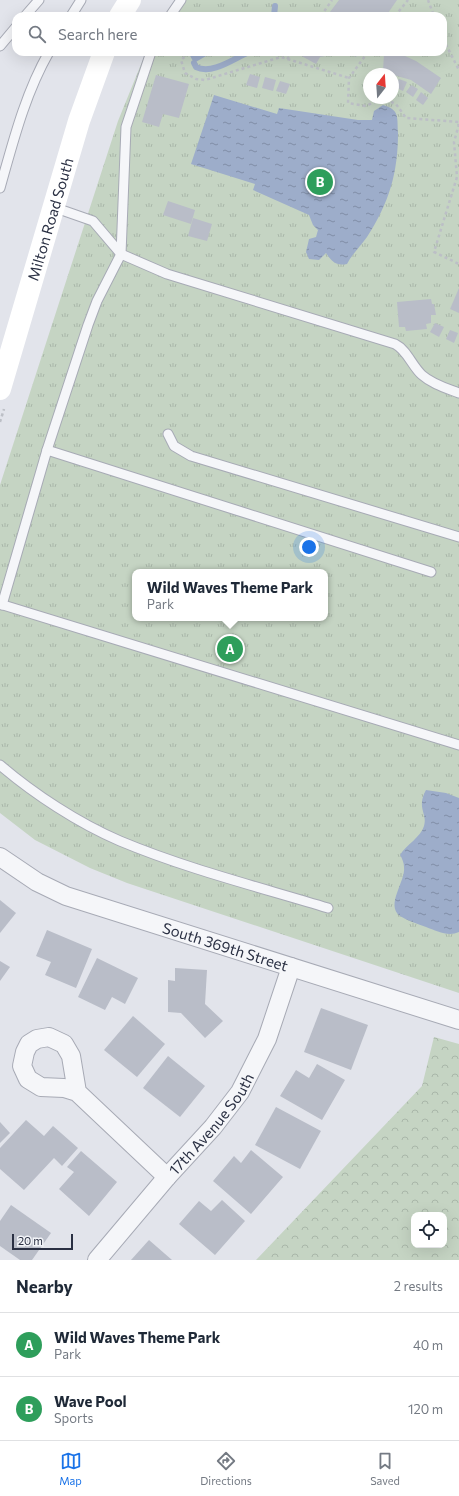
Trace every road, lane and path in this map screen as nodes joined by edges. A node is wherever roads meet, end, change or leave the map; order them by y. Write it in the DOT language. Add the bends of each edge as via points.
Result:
graph roads {
  1 [pos="39,0"];
  2 [pos="81,0"];
  3 [pos="130,0"];
  4 [pos="182,0"];
  5 [pos="332,0"];
  6 [pos="408,0"];
  7 [pos="428,0"];
  8 [pos="28,12"];
  9 [pos="74,12"];
  10 [pos="122,12"];
  11 [pos="173,12"];
  12 [pos="324,12"];
  13 [pos="398,12"];
  14 [pos="432,12"];
  15 [pos="12,32"];
  16 [pos="3,42"];
  17 [pos="447,47"];
  18 [pos="0,53"];
  19 [pos="47,56"];
  20 [pos="103,56"];
  21 [pos="150,56"];
  22 [pos="186,56"];
  23 [pos="290,56"];
  24 [pos="365,56"];
  25 [pos="287,59"];
  26 [pos="459,70"];
  27 [pos="349,78"];
  28 [pos="459,123"];
  29 [pos="1,186"];
  30 [pos="53,207"];
  31 [pos="121,254"];
  32 [pos="459,264"];
  33 [pos="0,389"];
  34 [pos="459,393"];
  35 [pos="168,434"];
  36 [pos="47,450"];
  37 [pos="459,538"];
  38 [pos="431,572"];
  39 [pos="1,605"];
  40 [pos="459,745"];
  41 [pos="0,765"];
  42 [pos="0,857"];
  43 [pos="328,908"];
  44 [pos="291,967"];
  45 [pos="459,1020"];
  46 [pos="77,1092"];
  47 [pos="167,1177"];
  48 [pos="97,1260"];
  1 -- 8 [label="lane"];
  2 -- 9 [label="lane"];
  3 -- 10 [label="street"];
  4 -- 11 [label="lane"];
  5 -- 12 [label="path"];
  6 -- 13 [label="path"];
  7 -- 14 [label="path"];
  15 -- 16 [label="lane"];
  16 -- 18 [label="lane"];
  17 -- 26 [label="path"];
  19 -- 29 [label="lane" via="25,106"];
  20 -- 30 [label="street, Milton Road South" via="79,121"];
  21 -- 31 [label="lane" via="126,127"];
  22 -- 25 [label="path" via="181,60 186,73 196,79 205,80 265,61 281,57"];
  23 -- 25 [label="path"];
  24 -- 27 [label="path"];
  25 -- 27 [label="path"];
  27 -- 28 [label="path" via="348,102 366,106 386,100 396,104 406,118"];
  28 -- 32 [label="path" via="454,142 457,176 434,252"];
  30 -- 31 [label="lane" via="93,221"];
  30 -- 33 [label="street, Milton Road South"];
  31 -- 34 [label="lane" via="204,287 395,344 402,348 422,374 433,382"];
  31 -- 36 [label="lane" via="97,301"];
  35 -- 37 [label="lane" via="174,446 191,456"];
  36 -- 38 [label="lane"];
  36 -- 39 [label="lane"];
  39 -- 40 [label="lane"];
  41 -- 43 [label="lane" via="38,795 119,841 170,860"];
  42 -- 44 [label="street, South 369th Street" via="37,882 66,896"];
  44 -- 45 [label="street, South 369th Street"];
  44 -- 47 [label="street, 17th Avenue South" via="272,1027 240,1092 223,1115"];
  46 -- 47 [label="street"];
  47 -- 48 [label="street, 17th Avenue South"];
}
